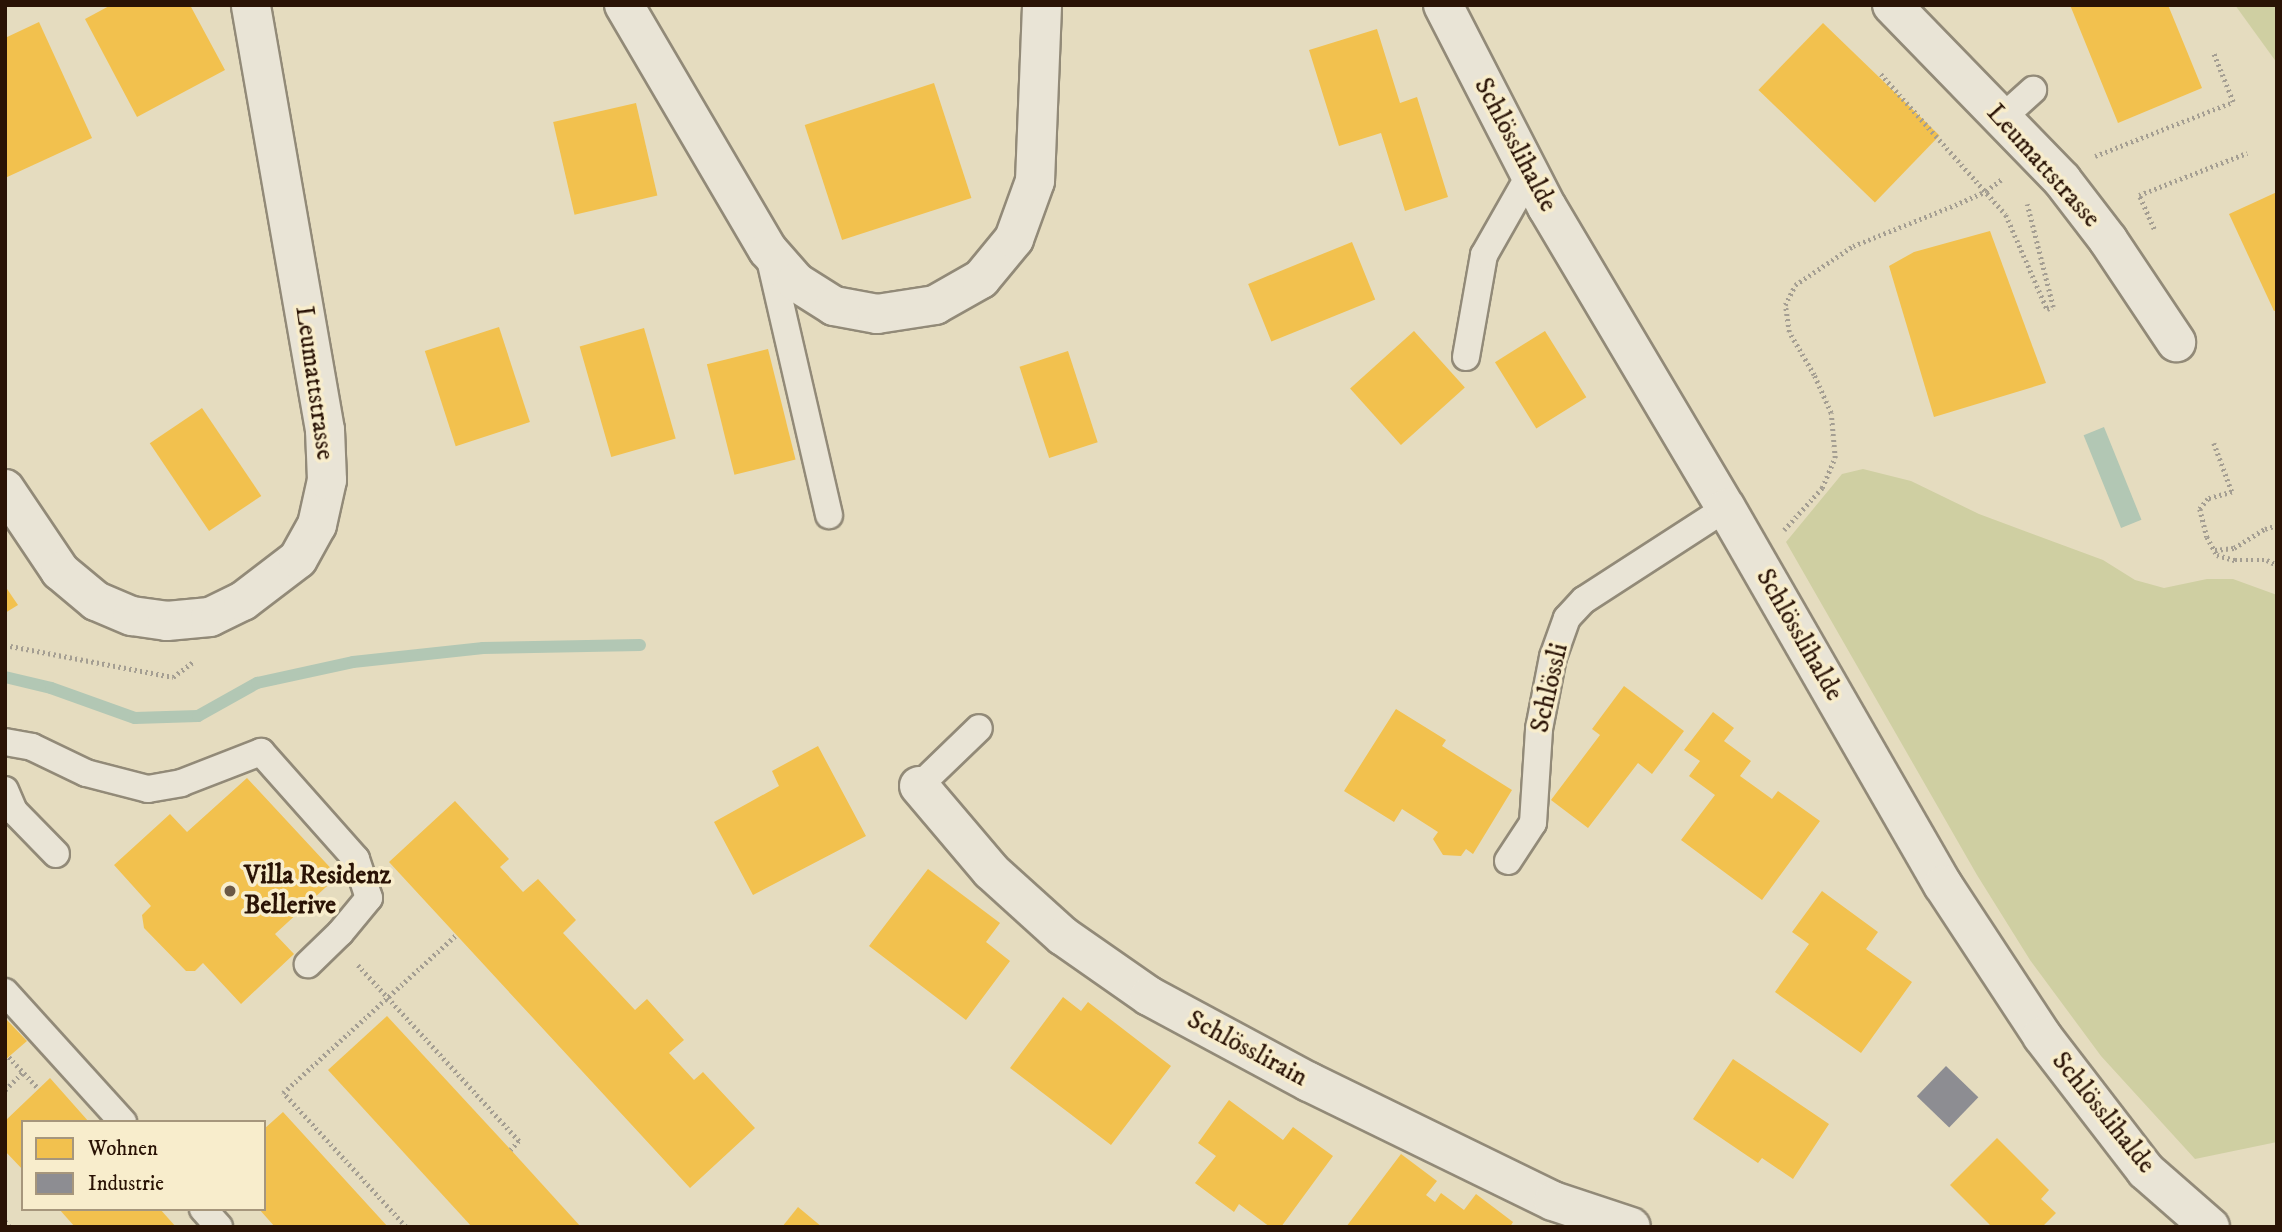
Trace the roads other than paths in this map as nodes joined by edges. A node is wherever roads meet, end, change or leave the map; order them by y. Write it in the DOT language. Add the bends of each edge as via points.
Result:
graph roads {
  1 [pos="251,5"];
  2 [pos="624,5"];
  3 [pos="1042,5"];
  4 [pos="1443,5"];
  5 [pos="1892,5"];
  6 [pos="2034,90"];
  7 [pos="2002,118"];
  8 [pos="1530,174"];
  9 [pos="768,250"];
  10 [pos="2176,342"];
  11 [pos="1466,358"];
  12 [pos="5,489"];
  13 [pos="1726,508"];
  14 [pos="829,515"];
  15 [pos="979,728"];
  16 [pos="5,742"];
  17 [pos="919,786"];
  18 [pos="5,790"];
  19 [pos="56,854"];
  20 [pos="1508,861"];
  21 [pos="309,964"];
  22 [pos="5,992"];
  23 [pos="121,1120"];
  24 [pos="205,1211"];
  25 [pos="219,1227"];
  26 [pos="1631,1227"];
  27 [pos="2210,1227"];
  1 -- 12 [label="street, Leumattstrasse" via="325,430 327,480 317,525 298,559 243,601 210,617 167,621 132,615 96,601 60,571"];
  2 -- 9 [label="street"];
  3 -- 9 [label="street" via="1035,181 1014,240 981,279 935,305 877,314 834,306 796,282"];
  4 -- 8 [label="street, Schlösslihalde"];
  5 -- 7 [label="street, Leumattstrasse"];
  6 -- 7 [label="lane"];
  7 -- 10 [label="street, Leumattstrasse" via="2059,177 2108,240"];
  8 -- 11 [label="lane" via="1484,255"];
  8 -- 13 [label="street, Schlösslihalde"];
  9 -- 14 [label="lane"];
  13 -- 20 [label="lane, Schlössli" via="1584,600 1567,618 1553,657 1539,729 1533,823"];
  13 -- 27 [label="street, Schlösslihalde" via="1943,885 2042,1036 2146,1171"];
  15 -- 17 [label="lane"];
  16 -- 21 [label="lane" via="32,747 86,773 148,789 181,783 261,752 356,859 369,898"];
  17 -- 26 [label="street, Schlösslirain" via="991,871 1063,936 1149,996 1309,1083 1541,1195"];
  18 -- 19 [label="lane" via="15,811"];
  22 -- 23 [label="lane"];
  24 -- 25 [label="lane"];
}
